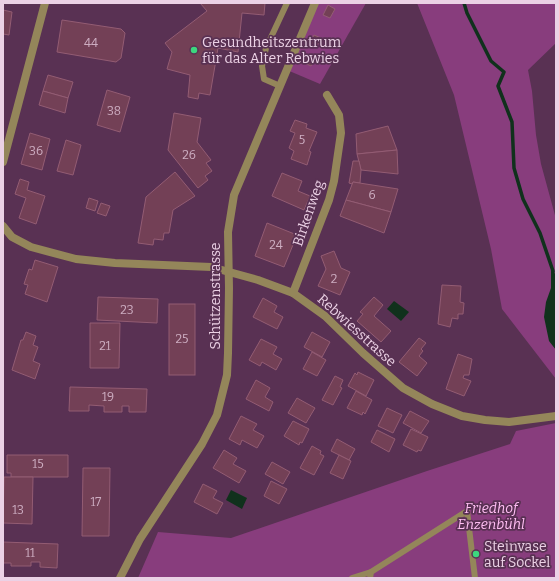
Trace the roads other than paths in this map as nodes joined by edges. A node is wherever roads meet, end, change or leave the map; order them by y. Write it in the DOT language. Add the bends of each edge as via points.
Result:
graph roads {
  1 [pos="46,3"];
  2 [pos="287,3"];
  3 [pos="315,3"];
  4 [pos="280,86"];
  5 [pos="327,95"];
  6 [pos="3,162"];
  7 [pos="3,226"];
  8 [pos="229,273"];
  9 [pos="293,293"];
  10 [pos="556,416"];
  11 [pos="370,575"];
  12 [pos="120,578"];
  13 [pos="352,578"];
  14 [pos="475,578"];
  1 -- 6 [label="street"];
  2 -- 4 [label="lane" via="266,48 262,66 264,79"];
  3 -- 4 [label="street, Schützenstrasse"];
  4 -- 8 [label="street, Schützenstrasse" via="234,195 228,232"];
  5 -- 9 [label="street, Birkenweg" via="339,115 341,133 334,181"];
  7 -- 8 [label="street, Rebwiesstrasse" via="12,237 31,247 76,259 211,267"];
  8 -- 9 [label="street, Rebwiesstrasse"];
  8 -- 12 [label="street, Schützenstrasse" via="228,361 217,415 202,444 140,539"];
  9 -- 10 [label="street, Rebwiesstrasse" via="326,316 363,354 404,388 432,404 462,416 485,420 509,422"];
  11 -- 13 [label="lane"];
  11 -- 14 [label="lane" via="467,511"];
}
